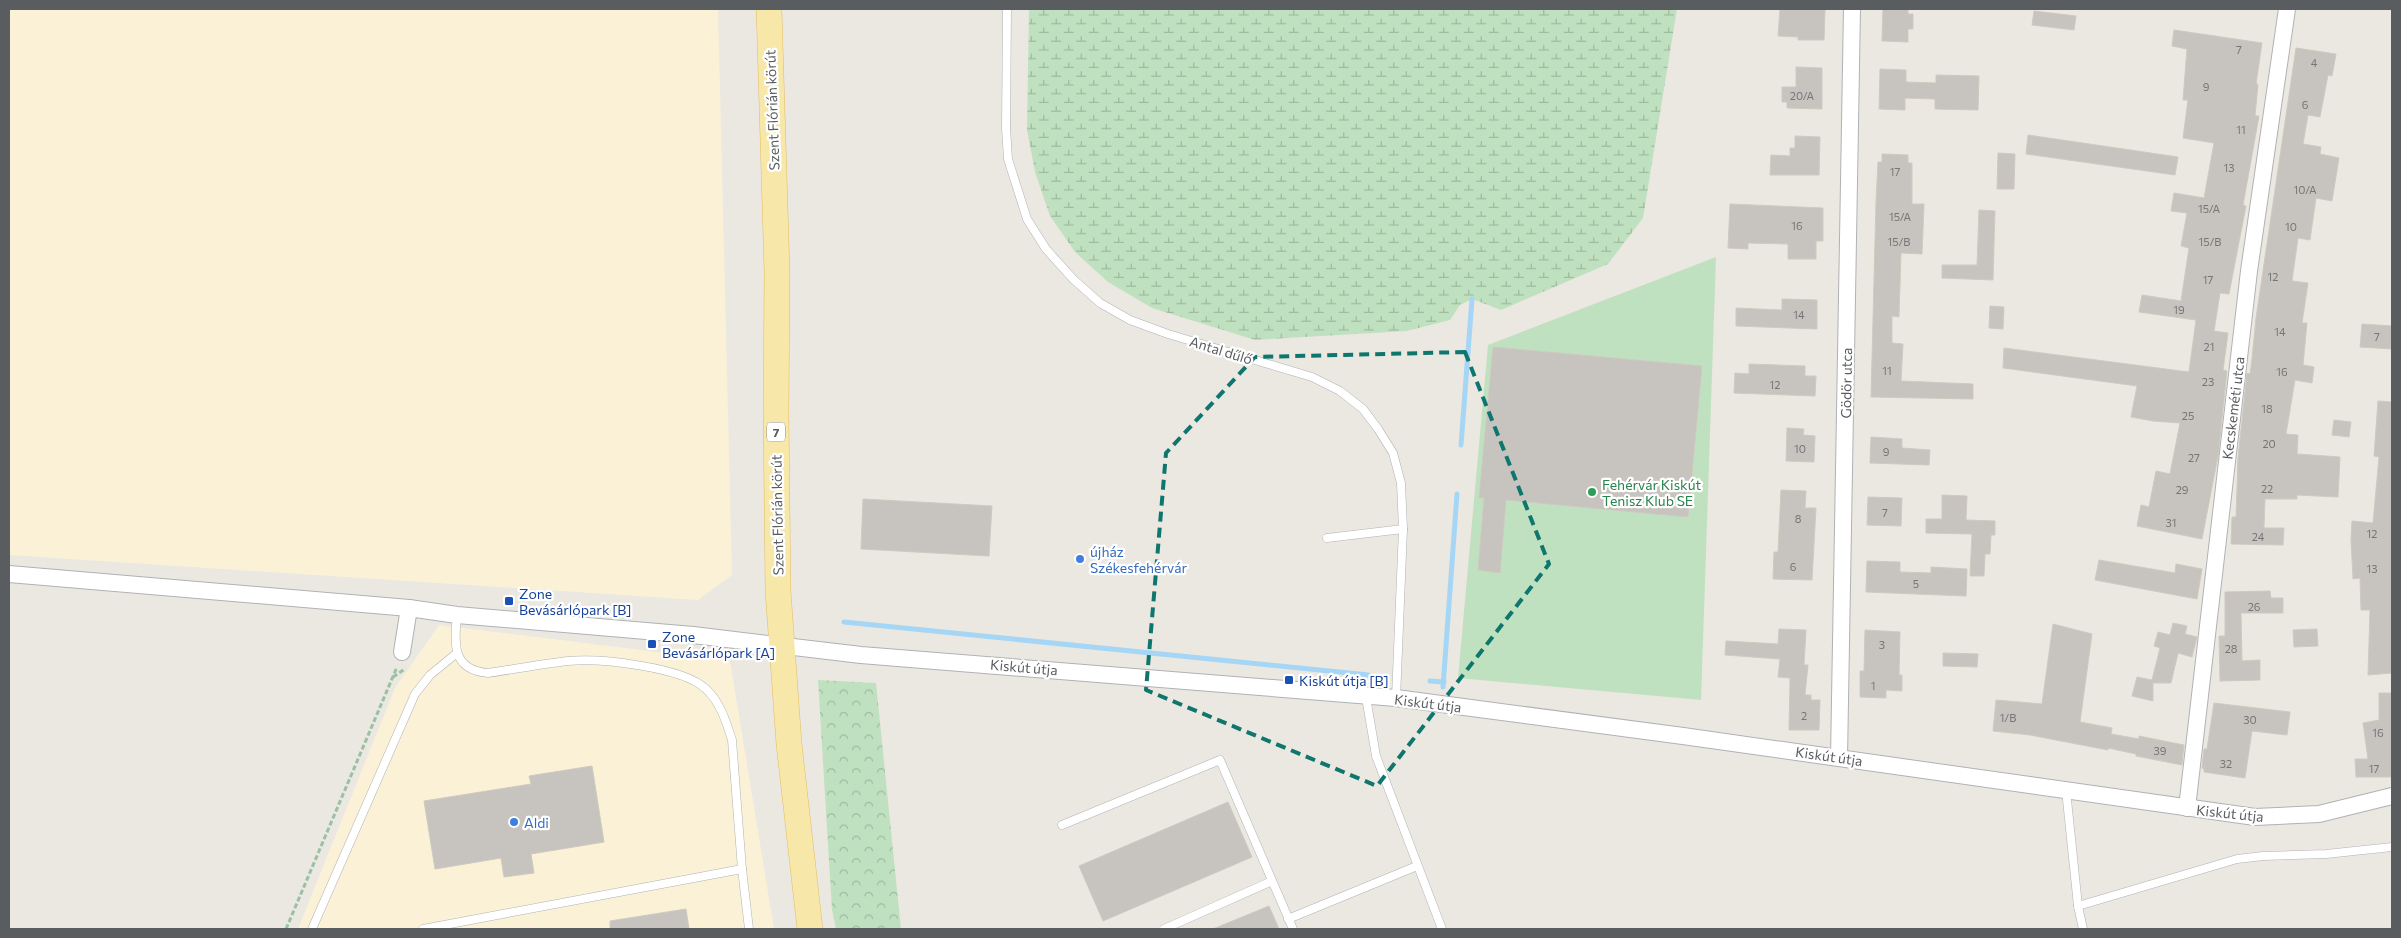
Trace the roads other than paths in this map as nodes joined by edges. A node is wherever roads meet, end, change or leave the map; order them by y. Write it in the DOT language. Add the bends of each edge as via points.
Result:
graph roads {
  1 [pos="769,9"];
  2 [pos="1006,9"];
  3 [pos="1852,9"];
  4 [pos="2287,9"];
  5 [pos="1403,529"];
  6 [pos="1327,538"];
  7 [pos="9,574"];
  8 [pos="409,608"];
  9 [pos="457,615"];
  10 [pos="782,646"];
  11 [pos="402,652"];
  12 [pos="457,653"];
  13 [pos="1366,697"];
  14 [pos="1396,698"];
  15 [pos="1839,758"];
  16 [pos="2066,790"];
  17 [pos="2392,796"];
  18 [pos="2186,808"];
  19 [pos="1062,825"];
  20 [pos="2392,847"];
  21 [pos="1417,866"];
  22 [pos="742,869"];
  23 [pos="1272,881"];
  24 [pos="2078,906"];
  25 [pos="1288,919"];
  26 [pos="312,929"];
  27 [pos="423,929"];
  28 [pos="749,929"];
  29 [pos="810,929"];
  30 [pos="1164,929"];
  31 [pos="1293,929"];
  32 [pos="1442,929"];
  33 [pos="2083,929"];
  1 -- 10 [label="main road, Szent Flórián körút / 7" via="777,272 778,582"];
  2 -- 5 [label="lane, Antal dűlő" via="1008,159 1027,220 1046,249 1100,302 1130,320 1312,377 1340,391 1363,409 1393,453 1401,483"];
  3 -- 15 [label="street, Gödör utca"];
  4 -- 18 [label="street, Kecskeméti utca" via="2249,271"];
  5 -- 6 [label="lane"];
  5 -- 14 [label="lane, Antal dűlő"];
  7 -- 8 [label="street, Kiskút útja"];
  8 -- 9 [label="street, Kiskút útja"];
  8 -- 11 [label="street"];
  9 -- 10 [label="street, Kiskút útja" via="693,634"];
  9 -- 12 [label="lane"];
  10 -- 13 [label="street, Kiskút útja"];
  10 -- 29 [label="main road, Szent Flórián körút / 7"];
  12 -- 22 [label="lane" via="464,665 475,672 571,661 591,662 670,671 705,688 717,702 732,740"];
  12 -- 26 [label="lane" via="430,675 415,694"];
  13 -- 14 [label="street, Kiskút útja"];
  13 -- 21 [label="lane" via="1376,756"];
  14 -- 15 [label="street, Kiskút útja"];
  15 -- 16 [label="street, Kiskút útja"];
  16 -- 18 [label="street, Kiskút útja"];
  16 -- 24 [label="lane"];
  17 -- 18 [label="street, Kiskút útja" via="2319,814 2285,817 2255,817"];
  19 -- 23 [label="lane" via="1220,760"];
  20 -- 24 [label="lane" via="2238,859"];
  21 -- 25 [label="lane"];
  21 -- 32 [label="lane"];
  22 -- 27 [label="lane"];
  22 -- 28 [label="lane"];
  23 -- 25 [label="lane"];
  23 -- 30 [label="lane"];
  24 -- 33 [label="lane"];
  25 -- 31 [label="lane"];
}
